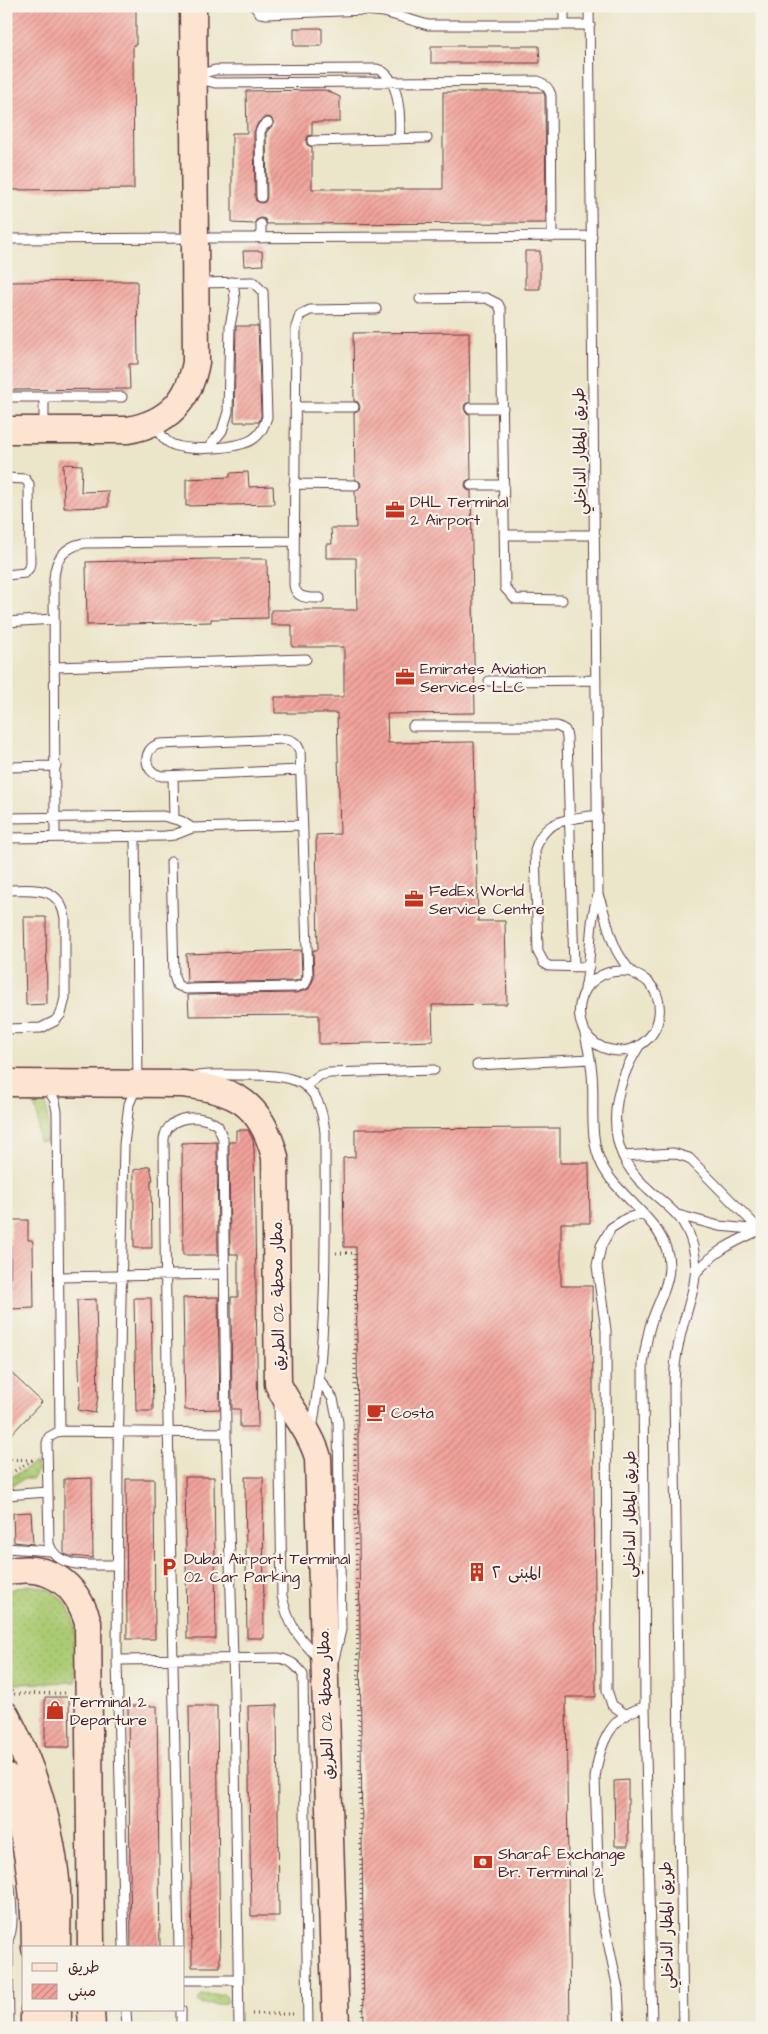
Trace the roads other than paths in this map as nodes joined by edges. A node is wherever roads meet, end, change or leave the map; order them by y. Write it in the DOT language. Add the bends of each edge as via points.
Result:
graph roads {
  1 [pos="192,6"];
  2 [pos="254,6"];
  3 [pos="564,6"];
  4 [pos="590,6"];
  5 [pos="564,25"];
  6 [pos="590,25"];
  7 [pos="193,77"];
  8 [pos="392,81"];
  9 [pos="268,122"];
  10 [pos="427,138"];
  11 [pos="399,139"];
  12 [pos="312,141"];
  13 [pos="261,197"];
  14 [pos="261,224"];
  15 [pos="592,236"];
  16 [pos="552,237"];
  17 [pos="195,238"];
  18 [pos="261,238"];
  19 [pos="6,239"];
  20 [pos="231,282"];
  21 [pos="195,283"];
  22 [pos="420,298"];
  23 [pos="376,309"];
  24 [pos="6,397"];
  25 [pos="44,397"];
  26 [pos="122,398"];
  27 [pos="295,406"];
  28 [pos="354,407"];
  29 [pos="470,408"];
  30 [pos="503,408"];
  31 [pos="155,422"];
  32 [pos="6,430"];
  33 [pos="44,430"];
  34 [pos="209,448"];
  35 [pos="6,478"];
  36 [pos="294,484"];
  37 [pos="355,485"];
  38 [pos="471,485"];
  39 [pos="504,485"];
  40 [pos="504,535"];
  41 [pos="595,535"];
  42 [pos="294,541"];
  43 [pos="6,575"];
  44 [pos="320,598"];
  45 [pos="562,600"];
  46 [pos="54,619"];
  47 [pos="6,622"];
  48 [pos="306,659"];
  49 [pos="55,667"];
  50 [pos="489,680"];
  51 [pos="596,680"];
  52 [pos="413,726"];
  53 [pos="56,766"];
  54 [pos="6,767"];
  55 [pos="301,770"];
  56 [pos="173,776"];
  57 [pos="598,815"];
  58 [pos="55,817"];
  59 [pos="6,818"];
  60 [pos="174,818"];
  61 [pos="570,819"];
  62 [pos="302,825"];
  63 [pos="192,828"];
  64 [pos="135,836"];
  65 [pos="55,837"];
  66 [pos="6,838"];
  67 [pos="171,862"];
  68 [pos="6,890"];
  69 [pos="598,895"];
  70 [pos="574,967"];
  71 [pos="589,967"];
  72 [pos="632,972"];
  73 [pos="585,989"];
  74 [pos="6,1029"];
  75 [pos="584,1029"];
  76 [pos="639,1046"];
  77 [pos="590,1059"];
  78 [pos="476,1065"];
  79 [pos="434,1070"];
  80 [pos="6,1083"];
  81 [pos="44,1083"];
  82 [pos="138,1083"];
  83 [pos="183,1084"];
  84 [pos="305,1086"];
  85 [pos="623,1156"];
  86 [pos="642,1214"];
  87 [pos="678,1215"];
  88 [pos="761,1230"];
  89 [pos="696,1272"];
  90 [pos="224,1274"];
  91 [pos="165,1275"];
  92 [pos="59,1276"];
  93 [pos="122,1276"];
  94 [pos="319,1379"];
  95 [pos="278,1384"];
  96 [pos="60,1431"];
  97 [pos="119,1432"];
  98 [pos="167,1432"];
  99 [pos="226,1433"];
  100 [pos="311,1437"];
  101 [pos="48,1492"];
  102 [pos="6,1496"];
  103 [pos="6,1548"];
  104 [pos="52,1551"];
  105 [pos="117,1565"];
  106 [pos="6,1572"];
  107 [pos="233,1659"];
  108 [pos="117,1660"];
  109 [pos="174,1660"];
  110 [pos="324,1671"];
  111 [pos="10,1705"];
  112 [pos="645,1707"];
  113 [pos="625,1714"];
  114 [pos="6,1776"];
  115 [pos="6,1882"];
  116 [pos="7,1938"];
  117 [pos="35,1946"];
  118 [pos="57,1946"];
  119 [pos="91,1946"];
  120 [pos="124,1946"];
  121 [pos="179,1946"];
  122 [pos="7,1968"];
  123 [pos="185,1980"];
  124 [pos="237,1980"];
  125 [pos="17,2011"];
  126 [pos="58,2012"];
  127 [pos="91,2012"];
  128 [pos="126,2012"];
  129 [pos="181,2012"];
  130 [pos="10,2028"];
  131 [pos="34,2028"];
  132 [pos="58,2028"];
  133 [pos="92,2028"];
  134 [pos="126,2028"];
  135 [pos="181,2028"];
  136 [pos="239,2028"];
  137 [pos="308,2028"];
  138 [pos="336,2028"];
  139 [pos="620,2028"];
  140 [pos="652,2028"];
  141 [pos="682,2028"];
  1 -- 7 [label="street"];
  2 -- 5 [label="lane" via="260,13 267,14 384,12 428,25"];
  3 -- 5 [label="lane"];
  4 -- 6 [label="lane, طريق المطار الداخلي"];
  5 -- 6 [label="lane"];
  6 -- 15 [label="lane, طريق المطار الداخلي"];
  7 -- 8 [label="lane" via="215,70 377,69 388,74"];
  7 -- 17 [label="street"];
  8 -- 11 [label="lane" via="399,107"];
  8 -- 16 [label="lane" via="538,81 547,86 551,95"];
  9 -- 13 [label="lane" via="260,132"];
  10 -- 11 [label="lane"];
  11 -- 12 [label="lane"];
  14 -- 18 [label="lane"];
  15 -- 16 [label="lane"];
  15 -- 41 [label="lane, طريق المطار الداخلي"];
  16 -- 18 [label="lane"];
  17 -- 18 [label="lane"];
  17 -- 19 [label="lane"];
  17 -- 21 [label="street"];
  20 -- 21 [label="lane"];
  20 -- 34 [label="lane" via="235,300 230,326 228,412 222,431"];
  20 -- 34 [label="lane" via="253,282 263,292 267,417 259,434 251,441"];
  21 -- 31 [label="street" via="194,374 176,407"];
  22 -- 30 [label="lane" via="486,298 498,304 502,316"];
  23 -- 27 [label="lane" via="310,310 300,315 296,327"];
  24 -- 25 [label="lane"];
  25 -- 26 [label="lane"];
  25 -- 33 [label="lane"];
  27 -- 28 [label="lane"];
  27 -- 36 [label="lane"];
  29 -- 30 [label="lane"];
  30 -- 39 [label="lane"];
  31 -- 33 [label="street" via="128,430"];
  31 -- 34 [label="lane" via="167,442 185,448"];
  32 -- 33 [label="street"];
  35 -- 43 [label="lane" via="25,479 29,484 30,562 25,573"];
  36 -- 37 [label="lane"];
  36 -- 42 [label="lane"];
  38 -- 39 [label="lane"];
  39 -- 40 [label="lane"];
  40 -- 41 [label="lane"];
  40 -- 45 [label="lane" via="504,580 510,594 523,600"];
  41 -- 51 [label="lane, طريق المطار الداخلي"];
  42 -- 44 [label="lane" via="294,590 301,597"];
  42 -- 46 [label="lane" via="76,545 61,554 54,570"];
  46 -- 47 [label="lane"];
  46 -- 49 [label="lane"];
  48 -- 49 [label="lane"];
  49 -- 53 [label="lane"];
  50 -- 51 [label="lane"];
  51 -- 57 [label="lane, طريق المطار الداخلي"];
  52 -- 61 [label="lane" via="561,728 567,734"];
  53 -- 54 [label="lane"];
  53 -- 58 [label="lane"];
  55 -- 56 [label="lane"];
  55 -- 56 [label="lane" via="298,746 285,739 152,746 147,755 147,766 157,776"];
  55 -- 62 [label="lane"];
  56 -- 60 [label="lane"];
  57 -- 61 [label="lane"];
  57 -- 69 [label="lane, طريق المطار الداخلي"];
  58 -- 59 [label="lane"];
  58 -- 60 [label="lane"];
  58 -- 65 [label="lane"];
  60 -- 63 [label="lane"];
  61 -- 70 [label="lane"];
  61 -- 70 [label="lane" via="545,830 537,843 535,860 540,958 549,966"];
  62 -- 63 [label="lane"];
  62 -- 67 [label="lane" via="308,980 301,987 186,989 177,985 174,976"];
  63 -- 64 [label="lane" via="174,835"];
  64 -- 65 [label="lane"];
  64 -- 82 [label="lane"];
  65 -- 66 [label="lane"];
  68 -- 74 [label="lane" via="49,892 63,907 65,998 61,1014 49,1025 33,1029"];
  69 -- 71 [label="lane, طريق المطار الداخلي"];
  69 -- 72 [label="lane, طريق المطار الداخلي" via="612,940"];
  70 -- 71 [label="lane"];
  71 -- 73 [label="lane, طريق المطار الداخلي"];
  72 -- 73 [label="lane" via="606,973"];
  72 -- 76 [label="lane" via="649,983 659,1001 660,1012 654,1032"];
  73 -- 75 [label="lane" via="579,1009"];
  75 -- 76 [label="lane" via="590,1038 608,1049 618,1051"];
  75 -- 77 [label="lane, طريق المطار الداخلي"];
  76 -- 85 [label="lane, طريق المطار الداخلي" via="622,1078 616,1102 616,1130"];
  77 -- 78 [label="lane"];
  77 -- 86 [label="lane, طريق المطار الداخلي" via="595,1146 600,1163 609,1178"];
  79 -- 84 [label="lane" via="330,1073 320,1075"];
  80 -- 81 [label="street, مطار محطة 02 الطريق."];
  81 -- 82 [label="street, مطار محطة 02 الطريق."];
  81 -- 92 [label="lane" via="51,1092 57,1112"];
  82 -- 83 [label="street, مطار محطة 02 الطريق."];
  82 -- 93 [label="lane" via="129,1104 126,1124"];
  83 -- 84 [label="lane" via="208,1075 272,1075 290,1077"];
  83 -- 95 [label="street, مطار محطة 02 الطريق." via="230,1093 259,1118 269,1135 275,1157"];
  84 -- 94 [label="lane" via="317,1099 325,1132 325,1253"];
  85 -- 87 [label="lane, طريق المطار الداخلي" via="643,1184"];
  85 -- 88 [label="lane" via="673,1153 689,1158"];
  86 -- 112 [label="lane, طريق المطار الداخلي" via="661,1238 669,1268 651,1324 644,1364"];
  86 -- 113 [label="lane" via="610,1228 601,1246 597,1266 606,1330 607,1690 612,1704"];
  87 -- 88 [label="lane" via="719,1226"];
  87 -- 89 [label="lane, طريق المطار الداخلي" via="692,1242"];
  88 -- 89 [label="lane" via="718,1251"];
  89 -- 141 [label="lane, طريق المطار الداخلي" via="679,1342 674,1390"];
  90 -- 91 [label="lane"];
  90 -- 91 [label="lane" via="223,1139 218,1126 206,1118 174,1121 165,1132"];
  90 -- 99 [label="lane"];
  91 -- 93 [label="lane"];
  91 -- 98 [label="lane"];
  92 -- 93 [label="lane"];
  92 -- 96 [label="lane"];
  93 -- 97 [label="lane"];
  94 -- 100 [label="lane"];
  94 -- 110 [label="lane" via="333,1399 338,1422 341,1630 336,1655"];
  95 -- 100 [label="street, مطار محطة 02 الطريق."];
  95 -- 110 [label="lane" via="282,1596 293,1628"];
  96 -- 97 [label="lane"];
  96 -- 101 [label="lane" via="49,1437 46,1443"];
  97 -- 98 [label="lane"];
  97 -- 105 [label="lane"];
  98 -- 99 [label="lane"];
  98 -- 109 [label="lane"];
  99 -- 107 [label="lane"];
  100 -- 110 [label="street, مطار محطة 02 الطريق." via="318,1458"];
  101 -- 102 [label="lane"];
  101 -- 104 [label="lane" via="49,1544"];
  103 -- 104 [label="lane"];
  104 -- 105 [label="lane" via="57,1558 69,1563"];
  105 -- 108 [label="lane"];
  106 -- 119 [label="street" via="38,1570 52,1575 76,1594 88,1622"];
  107 -- 109 [label="lane"];
  107 -- 124 [label="lane"];
  107 -- 137 [label="lane" via="279,1658 298,1667 303,1675"];
  108 -- 109 [label="lane"];
  108 -- 120 [label="lane"];
  109 -- 121 [label="lane"];
  110 -- 138 [label="street, مطار محطة 02 الطريق."];
  111 -- 118 [label="street" via="51,1843 57,1892"];
  112 -- 113 [label="lane"];
  112 -- 140 [label="lane, طريق المطار الداخلي"];
  113 -- 139 [label="lane" via="603,1743 595,1778 600,1891 618,1990"];
  114 -- 117 [label="street" via="31,1870"];
  115 -- 116 [label="lane" via="10,1887 11,1926"];
  116 -- 122 [label="lane"];
  122 -- 125 [label="lane"];
  123 -- 124 [label="lane"];
  124 -- 136 [label="lane"];
  125 -- 130 [label="lane"];
  125 -- 131 [label="street"];
  126 -- 132 [label="street"];
  127 -- 133 [label="street"];
  128 -- 134 [label="lane"];
  129 -- 135 [label="lane"];
}
